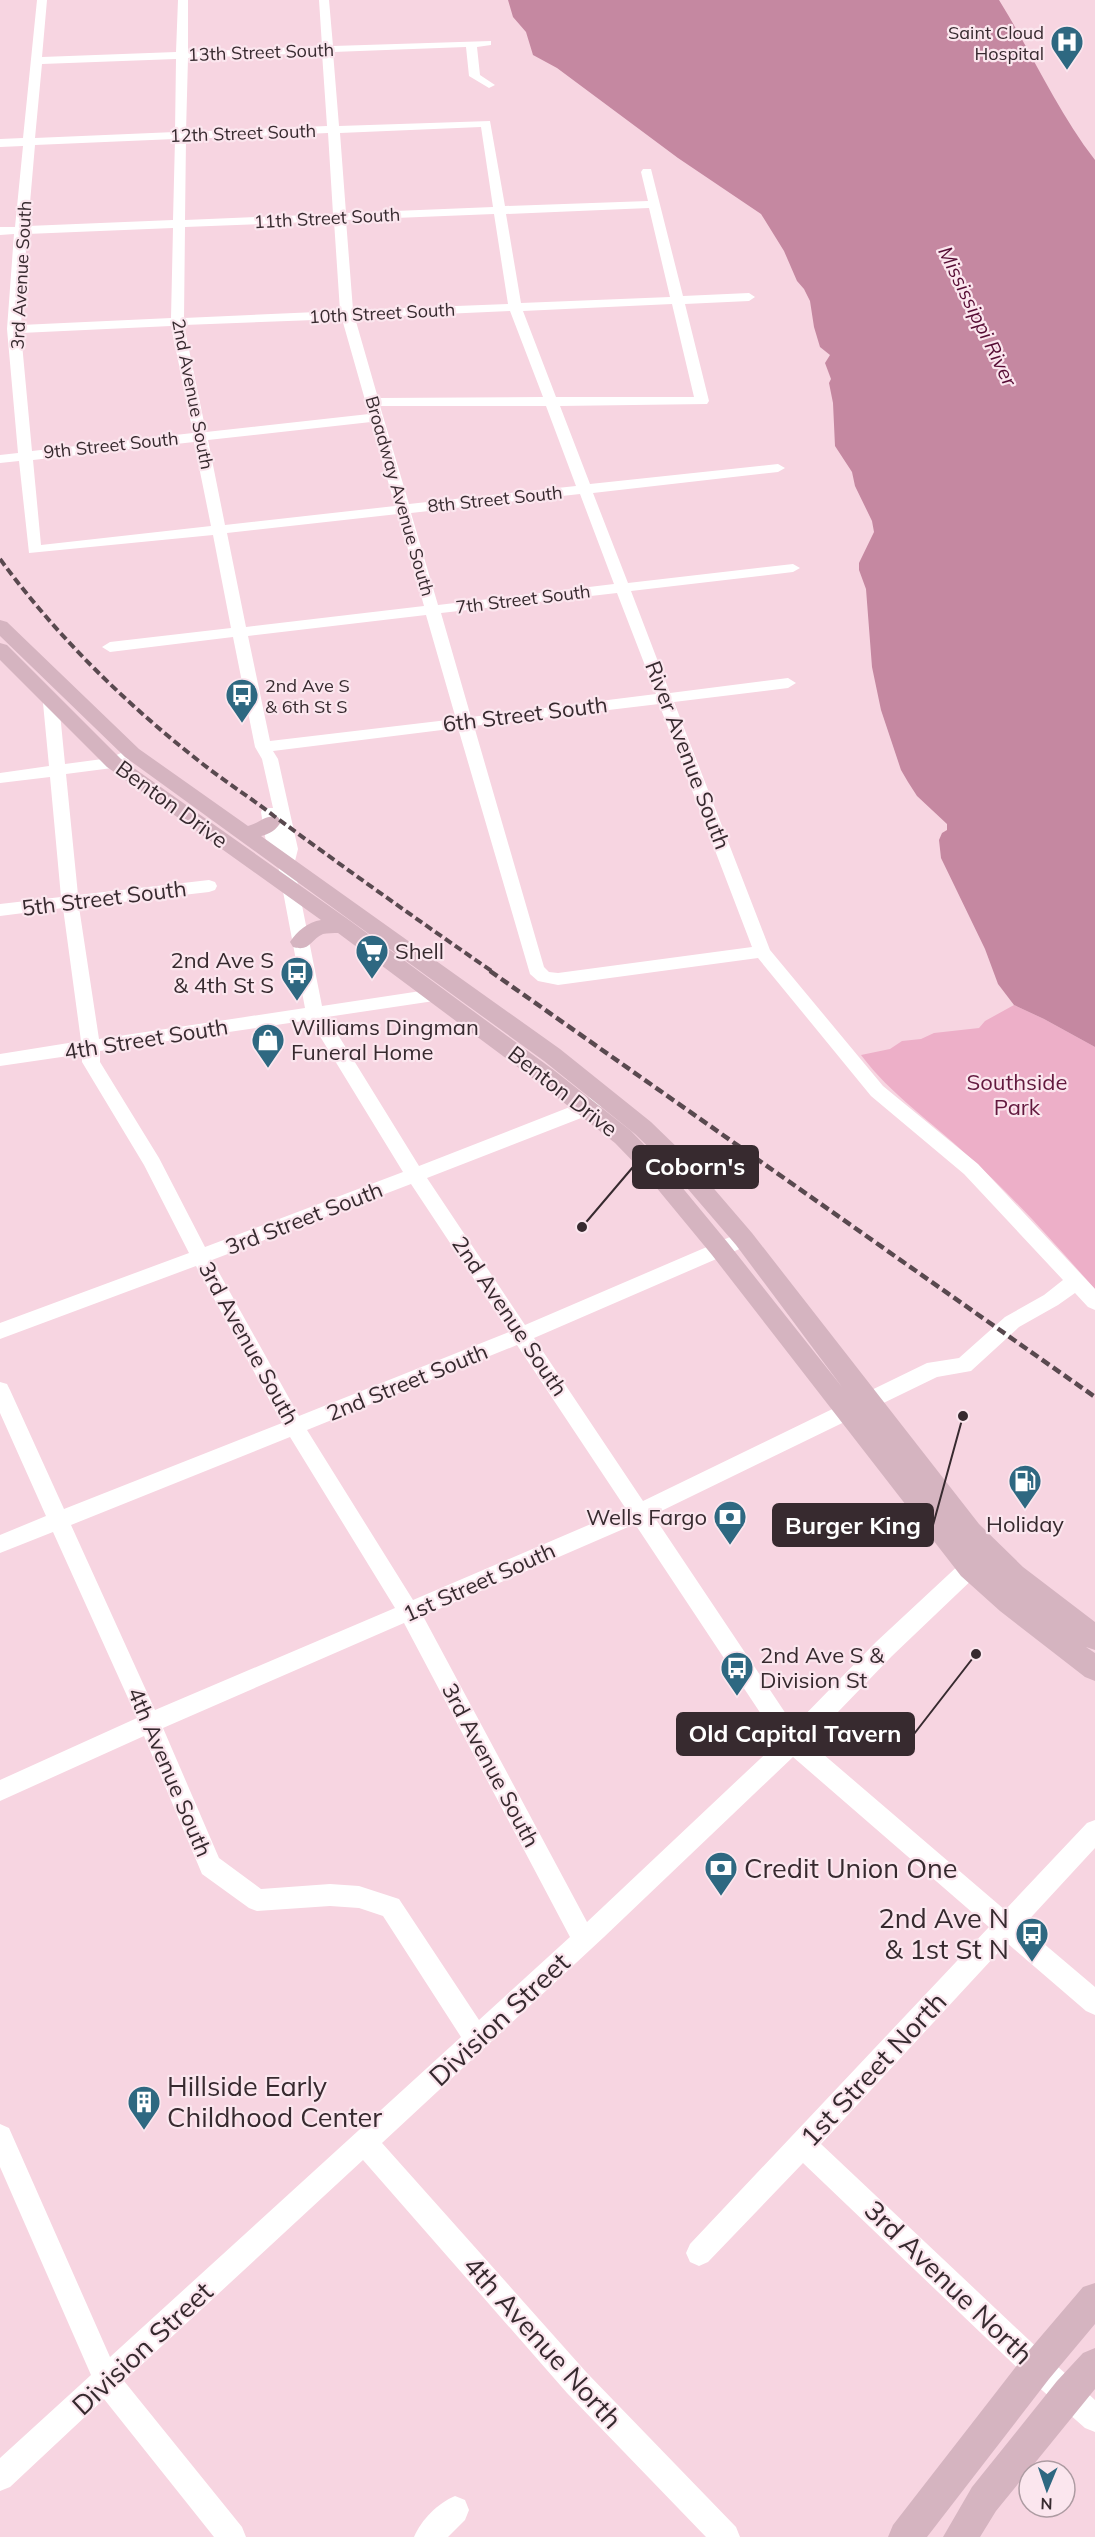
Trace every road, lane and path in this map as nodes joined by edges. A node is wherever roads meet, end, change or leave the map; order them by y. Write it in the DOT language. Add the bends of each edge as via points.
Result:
graph roads {
  1 [pos="42,0"];
  2 [pos="183,0"];
  3 [pos="324,0"];
  4 [pos="487,43"];
  5 [pos="471,44"];
  6 [pos="329,49"];
  7 [pos="181,55"];
  8 [pos="36,60"];
  9 [pos="489,86"];
  10 [pos="486,123"];
  11 [pos="333,129"];
  12 [pos="180,136"];
  13 [pos="30,141"];
  14 [pos="0,143"];
  15 [pos="647,172"];
  16 [pos="654,204"];
  17 [pos="498,210"];
  18 [pos="339,217"];
  19 [pos="179,224"];
  20 [pos="21,230"];
  21 [pos="0,231"];
  22 [pos="749,297"];
  23 [pos="678,299"];
  24 [pos="515,306"];
  25 [pos="346,314"];
  26 [pos="177,322"];
  27 [pos="14,329"];
  28 [pos="550,402"];
  29 [pos="376,410"];
  30 [pos="201,435"];
  31 [pos="24,455"];
  32 [pos="0,457"];
  33 [pos="777,468"];
  34 [pos="585,489"];
  35 [pos="403,509"];
  36 [pos="219,530"];
  37 [pos="34,550"];
  38 [pos="793,568"];
  39 [pos="622,588"];
  40 [pos="433,610"];
  41 [pos="0,626"];
  42 [pos="240,633"];
  43 [pos="110,647"];
  44 [pos="9,655"];
  45 [pos="788,682"];
  46 [pos="666,697"];
  47 [pos="51,703"];
  48 [pos="465,721"];
  49 [pos="263,747"];
  50 [pos="123,758"];
  51 [pos="58,772"];
  52 [pos="0,778"];
  53 [pos="271,822"];
  54 [pos="243,834"];
  55 [pos="286,865"];
  56 [pos="209,886"];
  57 [pos="291,891"];
  58 [pos="70,901"];
  59 [pos="0,910"];
  60 [pos="342,925"];
  61 [pos="301,942"];
  62 [pos="762,952"];
  63 [pos="434,994"];
  64 [pos="315,1013"];
  65 [pos="91,1047"];
  66 [pos="0,1060"];
  67 [pos="596,1102"];
  68 [pos="415,1175"];
  69 [pos="744,1239"];
  70 [pos="720,1249"];
  71 [pos="201,1257"];
  72 [pos="1075,1282"];
  73 [pos="1095,1302"];
  74 [pos="0,1330"];
  75 [pos="523,1335"];
  76 [pos="0,1390"];
  77 [pos="857,1406"];
  78 [pos="296,1428"];
  79 [pos="640,1512"];
  80 [pos="58,1520"];
  81 [pos="0,1544"];
  82 [pos="993,1557"];
  83 [pos="970,1568"];
  84 [pos="410,1613"];
  85 [pos="1095,1638"];
  86 [pos="1095,1669"];
  87 [pos="150,1723"];
  88 [pos="793,1743"];
  89 [pos="0,1791"];
  90 [pos="1095,1831"];
  91 [pos="1005,1926"];
  92 [pos="584,1940"];
  93 [pos="1095,2003"];
  94 [pos="477,2039"];
  95 [pos="0,2137"];
  96 [pos="364,2142"];
  97 [pos="803,2145"];
  98 [pos="699,2253"];
  99 [pos="1095,2299"];
  100 [pos="1095,2366"];
  101 [pos="1037,2367"];
  102 [pos="107,2381"];
  103 [pos="1069,2393"];
  104 [pos="1095,2418"];
  105 [pos="0,2477"];
  106 [pos="454,2510"];
  107 [pos="232,2537"];
  108 [pos="428,2537"];
  109 [pos="726,2537"];
  110 [pos="905,2537"];
  111 [pos="960,2537"];
  1 -- 8 [label="street, 3rd Avenue South"];
  2 -- 7 [label="street, 2nd Avenue South"];
  3 -- 6 [label="street, Broadway Avenue South"];
  4 -- 5 [label="street, 13th Street South"];
  5 -- 6 [label="street, 13th Street South"];
  5 -- 9 [label="street" via="475,76"];
  6 -- 7 [label="street, 13th Street South"];
  6 -- 11 [label="street, Broadway Avenue South"];
  7 -- 8 [label="street, 13th Street South"];
  7 -- 12 [label="street, 2nd Avenue South"];
  8 -- 13 [label="street, 3rd Avenue South"];
  10 -- 11 [label="street, 12th Street South"];
  10 -- 17 [label="street, River Avenue South"];
  11 -- 12 [label="street, 12th Street South"];
  11 -- 18 [label="street, Broadway Avenue South"];
  12 -- 13 [label="street, 12th Street South"];
  12 -- 19 [label="street, 2nd Avenue South"];
  13 -- 14 [label="street, 12th Street South"];
  13 -- 20 [label="street, 3rd Avenue South"];
  15 -- 16 [label="street"];
  16 -- 17 [label="street, 11th Street South"];
  16 -- 23 [label="street"];
  17 -- 18 [label="street, 11th Street South"];
  17 -- 24 [label="street, River Avenue South"];
  18 -- 19 [label="street, 11th Street South"];
  18 -- 25 [label="street, Broadway Avenue South"];
  19 -- 20 [label="street, 11th Street South"];
  19 -- 26 [label="street, 2nd Avenue South"];
  20 -- 21 [label="street, 11th Street South"];
  20 -- 27 [label="street, 3rd Avenue South"];
  22 -- 23 [label="street, 10th Street South"];
  23 -- 24 [label="street, 10th Street South"];
  23 -- 28 [label="street, 9th Street South" via="702,401"];
  24 -- 25 [label="street, 10th Street South"];
  24 -- 28 [label="street, River Avenue South"];
  25 -- 26 [label="street, 10th Street South"];
  25 -- 29 [label="street, Broadway Avenue South"];
  26 -- 27 [label="street, 10th Street South"];
  26 -- 30 [label="street, 2nd Avenue South"];
  27 -- 31 [label="street, 3rd Avenue South"];
  28 -- 29 [label="street, 9th Street South"];
  28 -- 34 [label="street, River Avenue South"];
  29 -- 30 [label="street, 9th Street South"];
  29 -- 35 [label="street, Broadway Avenue South"];
  30 -- 31 [label="street, 9th Street South"];
  30 -- 36 [label="street, 2nd Avenue South"];
  31 -- 32 [label="street, 9th Street South"];
  31 -- 37 [label="street, 3rd Avenue South"];
  33 -- 34 [label="street, 8th Street South"];
  34 -- 35 [label="street, 8th Street South"];
  34 -- 39 [label="street, River Avenue South"];
  35 -- 36 [label="street, 8th Street South"];
  35 -- 40 [label="street, Broadway Avenue South"];
  36 -- 37 [label="street, 8th Street South"];
  36 -- 42 [label="street, 2nd Avenue South"];
  38 -- 39 [label="street, 7th Street South"];
  39 -- 40 [label="street, 7th Street South"];
  39 -- 46 [label="street, River Avenue South"];
  40 -- 42 [label="street, 7th Street South"];
  40 -- 48 [label="street, Broadway Avenue South"];
  41 -- 44 [label="main road, Benton Drive"];
  42 -- 43 [label="street, 7th Street South"];
  42 -- 49 [label="street, 2nd Avenue South"];
  44 -- 47 [label="main road, Benton Drive"];
  44 -- 50 [label="main road, Benton Drive"];
  45 -- 46 [label="street, 6th Street South"];
  46 -- 48 [label="street, 6th Street South"];
  46 -- 62 [label="street, River Avenue South"];
  47 -- 50 [label="main road, Benton Drive"];
  47 -- 51 [label="street, 3rd Avenue South"];
  48 -- 49 [label="street, 6th Street South"];
  48 -- 62 [label="street, Broadway Avenue South" via="536,970 544,977 558,979"];
  49 -- 53 [label="street, 2nd Avenue South" via="260,760"];
  49 -- 55 [label="street, 2nd Avenue South" via="270,759 290,849"];
  50 -- 51 [label="street"];
  50 -- 54 [label="main road, Benton Drive"];
  50 -- 57 [label="main road, Benton Drive"];
  51 -- 52 [label="street"];
  51 -- 58 [label="street, 3rd Avenue South"];
  53 -- 54 [label="main road" via="263,829"];
  53 -- 55 [label="street, 2nd Avenue South" via="275,848"];
  54 -- 55 [label="main road, Benton Drive"];
  55 -- 57 [label="street, 2nd Avenue South"];
  55 -- 67 [label="main road, Benton Drive" via="552,1055"];
  56 -- 58 [label="street, 5th Street South"];
  57 -- 60 [label="main road, Benton Drive"];
  57 -- 61 [label="street, 2nd Avenue South"];
  58 -- 59 [label="street, 5th Street South"];
  58 -- 65 [label="street, 3rd Avenue South"];
  60 -- 61 [label="main road" via="317,928"];
  60 -- 63 [label="main road, Benton Drive"];
  61 -- 64 [label="street, 2nd Avenue South"];
  62 -- 72 [label="street, River Avenue South" via="877,1091 971,1169"];
  63 -- 64 [label="street, 4th Street South"];
  63 -- 67 [label="main road, Benton Drive"];
  64 -- 65 [label="street, 4th Street South"];
  64 -- 68 [label="street, 2nd Avenue South"];
  65 -- 66 [label="street, 4th Street South"];
  65 -- 71 [label="street, 3rd Avenue South" via="91,1062 152,1163"];
  67 -- 68 [label="street, 3rd Street South"];
  67 -- 69 [label="main road, Benton Drive" via="643,1128"];
  67 -- 70 [label="main road, Benton Drive"];
  68 -- 71 [label="street, 3rd Street South"];
  68 -- 75 [label="street, 2nd Avenue South"];
  69 -- 70 [label="street, 2nd Street South"];
  69 -- 77 [label="main road, Benton Drive"];
  70 -- 75 [label="street, 2nd Street South"];
  70 -- 77 [label="main road, Benton Drive"];
  71 -- 74 [label="street, 3rd Street South"];
  71 -- 78 [label="street, 3rd Avenue South"];
  72 -- 73 [label="street, River Avenue South"];
  72 -- 77 [label="street, 1st Street South" via="1012,1322 964,1365 934,1369"];
  75 -- 78 [label="street, 2nd Street South"];
  75 -- 79 [label="street, 2nd Avenue South"];
  76 -- 80 [label="street, 4th Avenue South"];
  77 -- 79 [label="street, 1st Street South"];
  77 -- 82 [label="main road, Benton Drive" via="923,1474"];
  77 -- 83 [label="main road, Benton Drive"];
  78 -- 80 [label="street, 2nd Street South"];
  78 -- 84 [label="street, 3rd Avenue South"];
  79 -- 84 [label="street, 1st Street South"];
  79 -- 88 [label="street, 2nd Avenue South"];
  80 -- 81 [label="street, 2nd Street South"];
  80 -- 87 [label="street, 4th Avenue South"];
  82 -- 83 [label="street, Division Street"];
  82 -- 85 [label="main road, Benton Drive"];
  83 -- 86 [label="main road, Benton Drive"];
  83 -- 88 [label="street, Division Street"];
  84 -- 87 [label="street, 1st Street South"];
  84 -- 92 [label="street, 3rd Avenue South"];
  87 -- 89 [label="street, 1st Street South"];
  87 -- 94 [label="street, 4th Avenue South" via="210,1866 257,1900 340,1896 359,1897 391,1907"];
  88 -- 91 [label="street, 2nd Avenue South"];
  88 -- 92 [label="street, Division Street"];
  90 -- 91 [label="street, 1st Street North"];
  91 -- 93 [label="street, 2nd Avenue South"];
  91 -- 97 [label="street, 1st Street North"];
  92 -- 94 [label="street, Division Street"];
  94 -- 96 [label="street, Division Street"];
  95 -- 102 [label="street"];
  96 -- 102 [label="street, Division Street"];
  96 -- 109 [label="street, 4th Avenue North" via="577,2382"];
  97 -- 98 [label="street, 1st Street North"];
  97 -- 101 [label="street, 3rd Avenue North"];
  99 -- 101 [label="main road"];
  100 -- 103 [label="main road"];
  101 -- 103 [label="street, 3rd Avenue North"];
  101 -- 110 [label="main road"];
  102 -- 105 [label="street, Division Street"];
  102 -- 107 [label="street"];
  103 -- 104 [label="street, 3rd Avenue North"];
  103 -- 111 [label="main road" via="984,2499"];
  106 -- 108 [label="street"];
}
